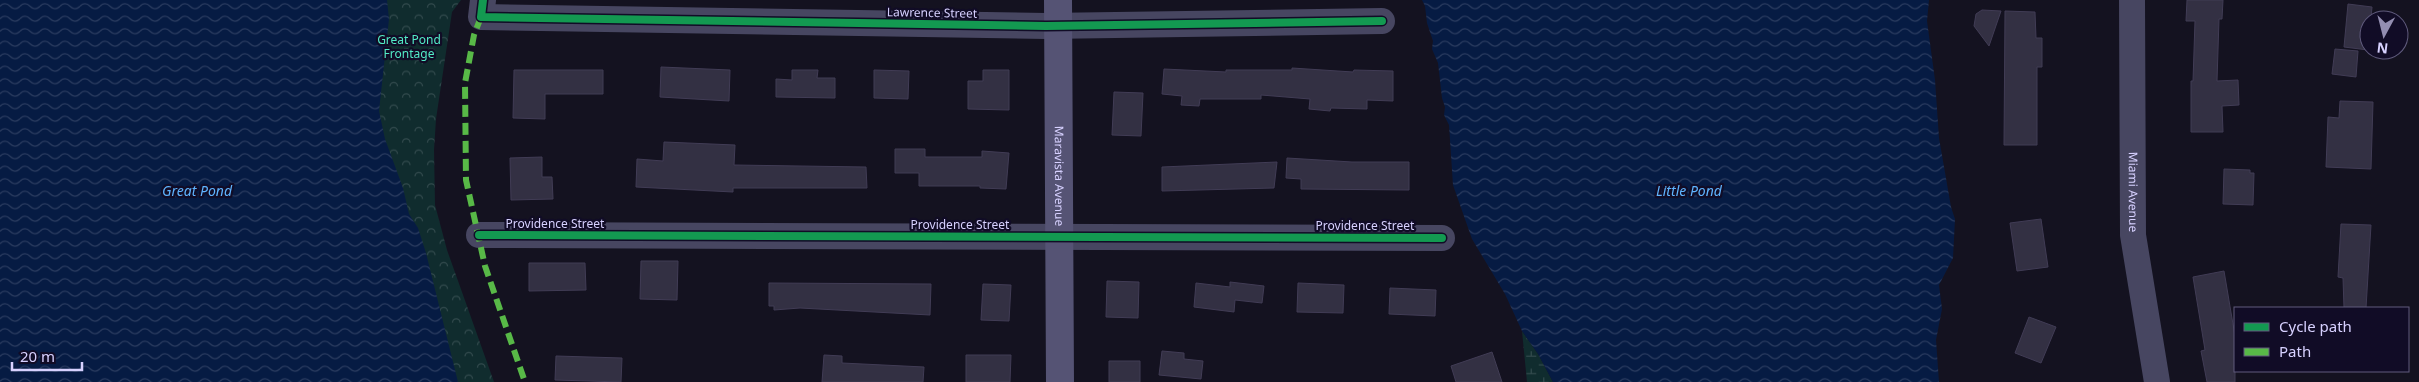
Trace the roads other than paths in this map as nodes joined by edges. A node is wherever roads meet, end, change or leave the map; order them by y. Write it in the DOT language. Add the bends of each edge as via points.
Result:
graph roads {
  1 [pos="2132,0"];
  2 [pos="482,8"];
  3 [pos="1058,13"];
  4 [pos="1382,21"];
  5 [pos="479,235"];
  6 [pos="1058,237"];
  7 [pos="1442,238"];
  8 [pos="1060,382"];
  9 [pos="2157,382"];
  1 -- 9 [label="street, Miami Avenue" via="2133,235"];
  2 -- 3 [label="street, Lawrence Street"];
  3 -- 4 [label="street, Lawrence Street"];
  3 -- 6 [label="main road, Maravista Avenue"];
  5 -- 6 [label="street, Providence Street"];
  6 -- 7 [label="street, Providence Street"];
  6 -- 8 [label="main road, Maravista Avenue"];
}
